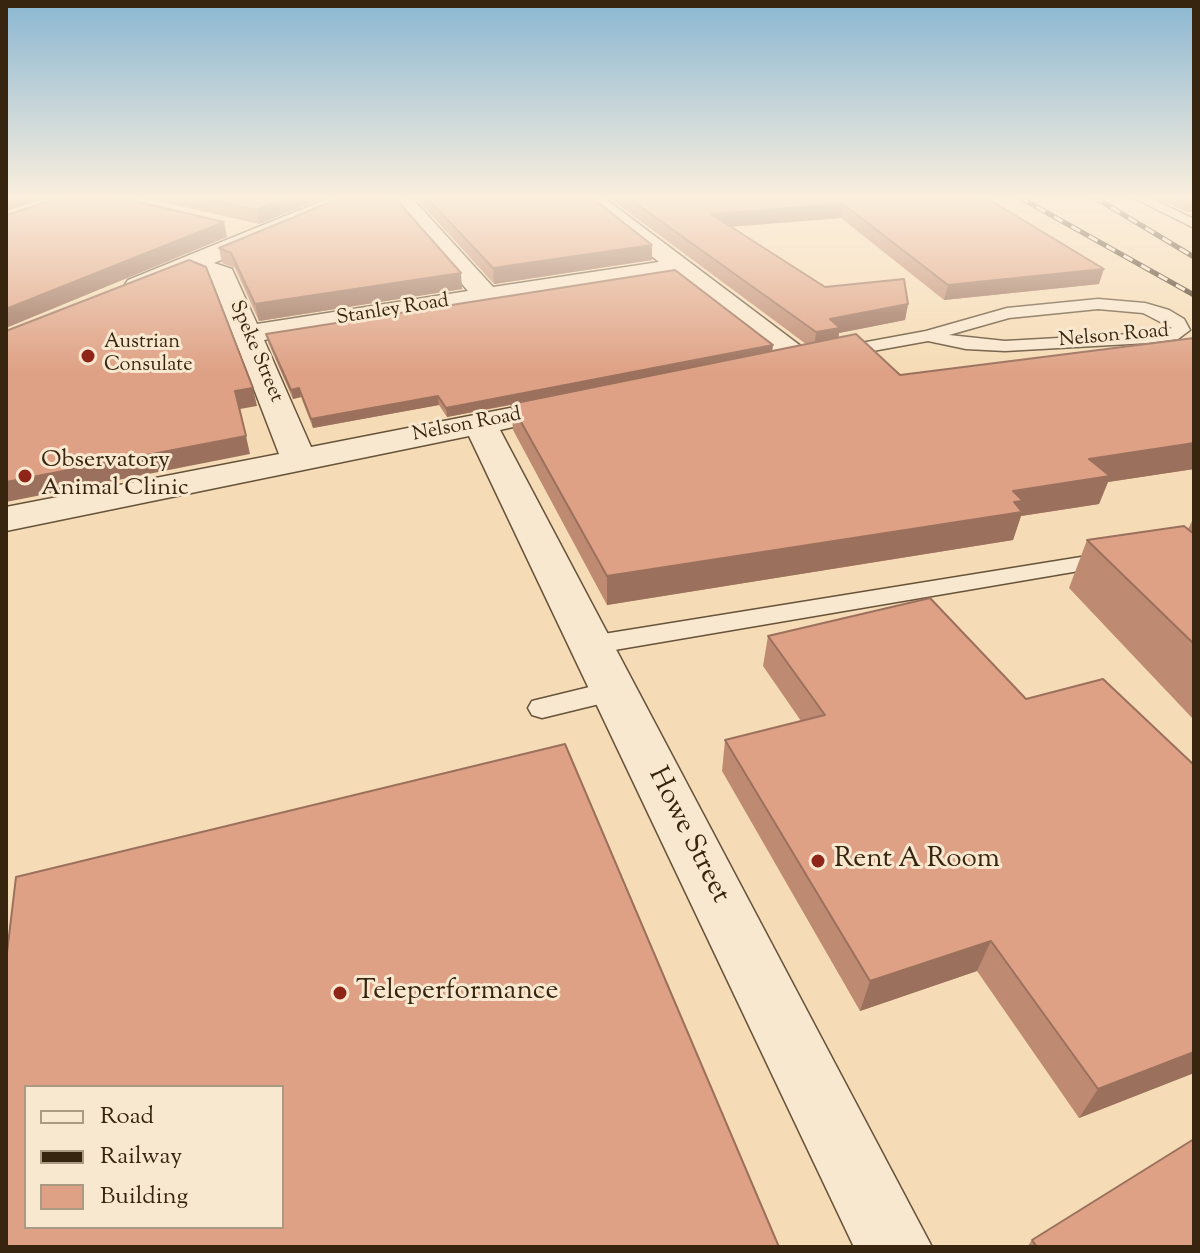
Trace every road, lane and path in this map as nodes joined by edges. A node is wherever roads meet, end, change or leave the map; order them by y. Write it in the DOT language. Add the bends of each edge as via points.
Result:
graph roads {
  1 [pos="210,255"];
  2 [pos="450,255"];
  3 [pos="667,255"];
  4 [pos="192,263"];
  5 [pos="681,266"];
  6 [pos="115,295"];
  7 [pos="486,296"];
  8 [pos="248,334"];
  9 [pos="928,336"];
  10 [pos="803,359"];
  11 [pos="757,368"];
  12 [pos="542,412"];
  13 [pos="480,424"];
  14 [pos="299,460"];
  15 [pos="6,519"];
  16 [pos="1144,557"];
  17 [pos="602,668"];
  18 [pos="542,708"];
  19 [pos="894,1247"];
  1 -- 4 [label="street"];
  2 -- 7 [label="street"];
  3 -- 5 [label="street"];
  4 -- 6 [label="street"];
  4 -- 8 [label="street, Speke Street" via="223,275"];
  5 -- 7 [label="street, Stanley Road"];
  5 -- 10 [label="street"];
  7 -- 8 [label="street, Stanley Road"];
  8 -- 14 [label="street, Speke Street"];
  9 -- 9 [label="lane, Nelson Road" via="1005,346 1148,338 1181,330 1178,323 1145,308 1098,304 1007,313"];
  9 -- 10 [label="lane, Nelson Road"];
  10 -- 11 [label="street, Nelson Road"];
  12 -- 13 [label="street, Nelson Road"];
  13 -- 14 [label="street, Nelson Road"];
  13 -- 17 [label="street, Howe Street"];
  14 -- 15 [label="street, Nelson Road"];
  16 -- 17 [label="lane" via="1108,559"];
  17 -- 18 [label="lane"];
  17 -- 19 [label="street, Howe Street"];
}
